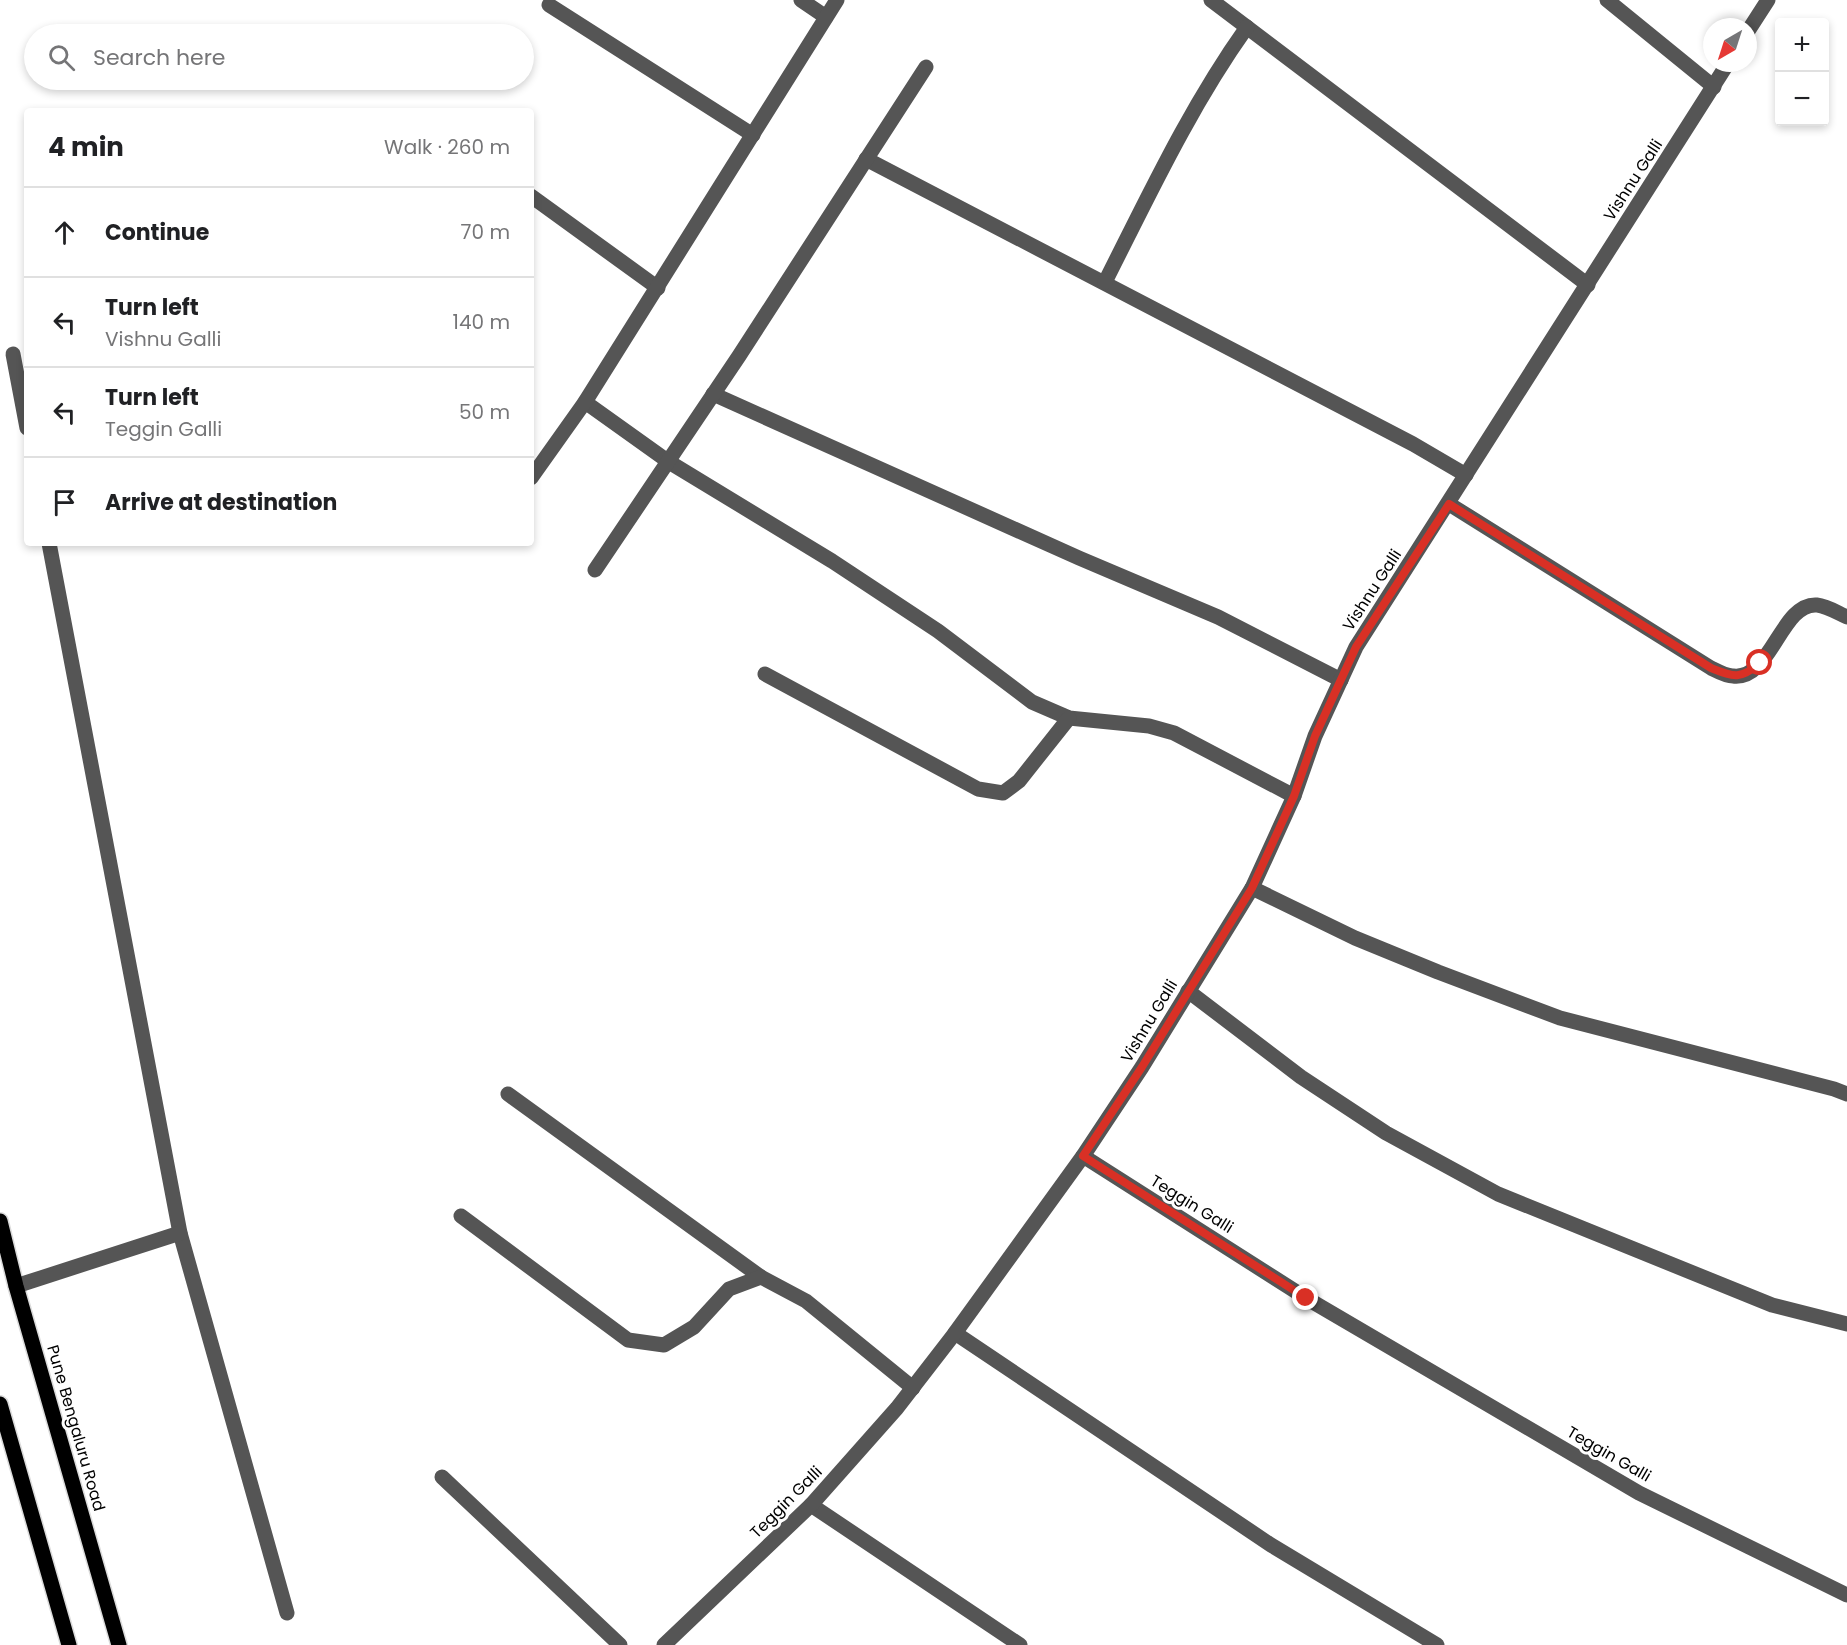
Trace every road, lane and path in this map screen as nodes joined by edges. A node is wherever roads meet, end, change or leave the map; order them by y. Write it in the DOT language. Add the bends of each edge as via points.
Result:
graph roads {
  1 [pos="801,0"];
  2 [pos="837,0"];
  3 [pos="1211,0"];
  4 [pos="1607,0"];
  5 [pos="1761,2"];
  6 [pos="549,5"];
  7 [pos="826,17"];
  8 [pos="1754,18"];
  9 [pos="1247,27"];
  10 [pos="927,67"];
  11 [pos="1723,72"];
  12 [pos="1714,87"];
  13 [pos="753,135"];
  14 [pos="866,159"];
  15 [pos="534,198"];
  16 [pos="1105,282"];
  17 [pos="1588,285"];
  18 [pos="658,288"];
  19 [pos="13,354"];
  20 [pos="713,394"];
  21 [pos="585,402"];
  22 [pos="24,412"];
  23 [pos="669,462"];
  24 [pos="534,474"];
  25 [pos="1466,475"];
  26 [pos="1449,504"];
  27 [pos="50,546"];
  28 [pos="595,570"];
  29 [pos="1847,617"];
  30 [pos="765,674"];
  31 [pos="1341,680"];
  32 [pos="1069,718"];
  33 [pos="1294,796"];
  34 [pos="1252,888"];
  35 [pos="1188,991"];
  36 [pos="508,1094"];
  37 [pos="1847,1094"];
  38 [pos="1083,1156"];
  39 [pos="461,1216"];
  40 [pos="0,1221"];
  41 [pos="180,1233"];
  42 [pos="761,1278"];
  43 [pos="16,1286"];
  44 [pos="1847,1324"];
  45 [pos="955,1333"];
  46 [pos="913,1388"];
  47 [pos="0,1404"];
  48 [pos="442,1476"];
  49 [pos="811,1505"];
  50 [pos="1847,1595"];
  51 [pos="287,1613"];
  52 [pos="69,1645"];
  53 [pos="119,1645"];
  54 [pos="620,1645"];
  55 [pos="664,1645"];
  56 [pos="1020,1645"];
  57 [pos="1437,1645"];
  1 -- 7 [label="street"];
  2 -- 7 [label="street"];
  3 -- 9 [label="street"];
  4 -- 12 [label="street"];
  5 -- 8 [label="street"];
  6 -- 13 [label="street"];
  7 -- 13 [label="street"];
  9 -- 16 [label="street" via="1187,121"];
  9 -- 17 [label="street"];
  10 -- 14 [label="street"];
  11 -- 12 [label="street, Vishnu Galli"];
  12 -- 17 [label="street, Vishnu Galli"];
  13 -- 18 [label="street"];
  14 -- 16 [label="street"];
  14 -- 20 [label="street"];
  15 -- 18 [label="street"];
  16 -- 25 [label="street"];
  17 -- 25 [label="street, Vishnu Galli"];
  18 -- 21 [label="street"];
  19 -- 22 [label="street"];
  20 -- 23 [label="street"];
  20 -- 31 [label="street" via="1218,617"];
  21 -- 23 [label="street"];
  21 -- 24 [label="street"];
  23 -- 28 [label="street"];
  23 -- 32 [label="street" via="938,631 1032,702"];
  25 -- 26 [label="street, Vishnu Galli"];
  26 -- 29 [label="street" via="1711,668 1732,676 1747,675 1760,663 1800,609 1815,605"];
  26 -- 31 [label="street, Vishnu Galli" via="1356,647"];
  27 -- 41 [label="street"];
  30 -- 32 [label="street" via="978,789 1003,793 1019,781"];
  31 -- 33 [label="street, Vishnu Galli" via="1315,736"];
  32 -- 33 [label="street" via="1149,726 1174,733"];
  33 -- 34 [label="street, Vishnu Galli"];
  34 -- 35 [label="street, Vishnu Galli"];
  34 -- 37 [label="street" via="1356,938 1560,1018"];
  35 -- 38 [label="street, Vishnu Galli"];
  35 -- 44 [label="street" via="1310,1084 1386,1133 1498,1194 1772,1305"];
  36 -- 42 [label="street"];
  38 -- 45 [label="street, Teggin Galli"];
  38 -- 50 [label="street, Teggin Galli" via="1306,1298 1639,1493"];
  39 -- 42 [label="street" via="628,1340 664,1345 694,1327 729,1289"];
  40 -- 43 [label="main road, Pune Bengaluru Road"];
  41 -- 43 [label="street"];
  41 -- 51 [label="street"];
  42 -- 46 [label="street" via="806,1301"];
  43 -- 53 [label="main road, Pune Bengaluru Road"];
  45 -- 46 [label="street, Teggin Galli"];
  45 -- 57 [label="street" via="1271,1545"];
  46 -- 49 [label="street, Teggin Galli"];
  47 -- 52 [label="main road"];
  48 -- 54 [label="street"];
  49 -- 55 [label="street, Teggin Galli"];
  49 -- 56 [label="street"];
}
